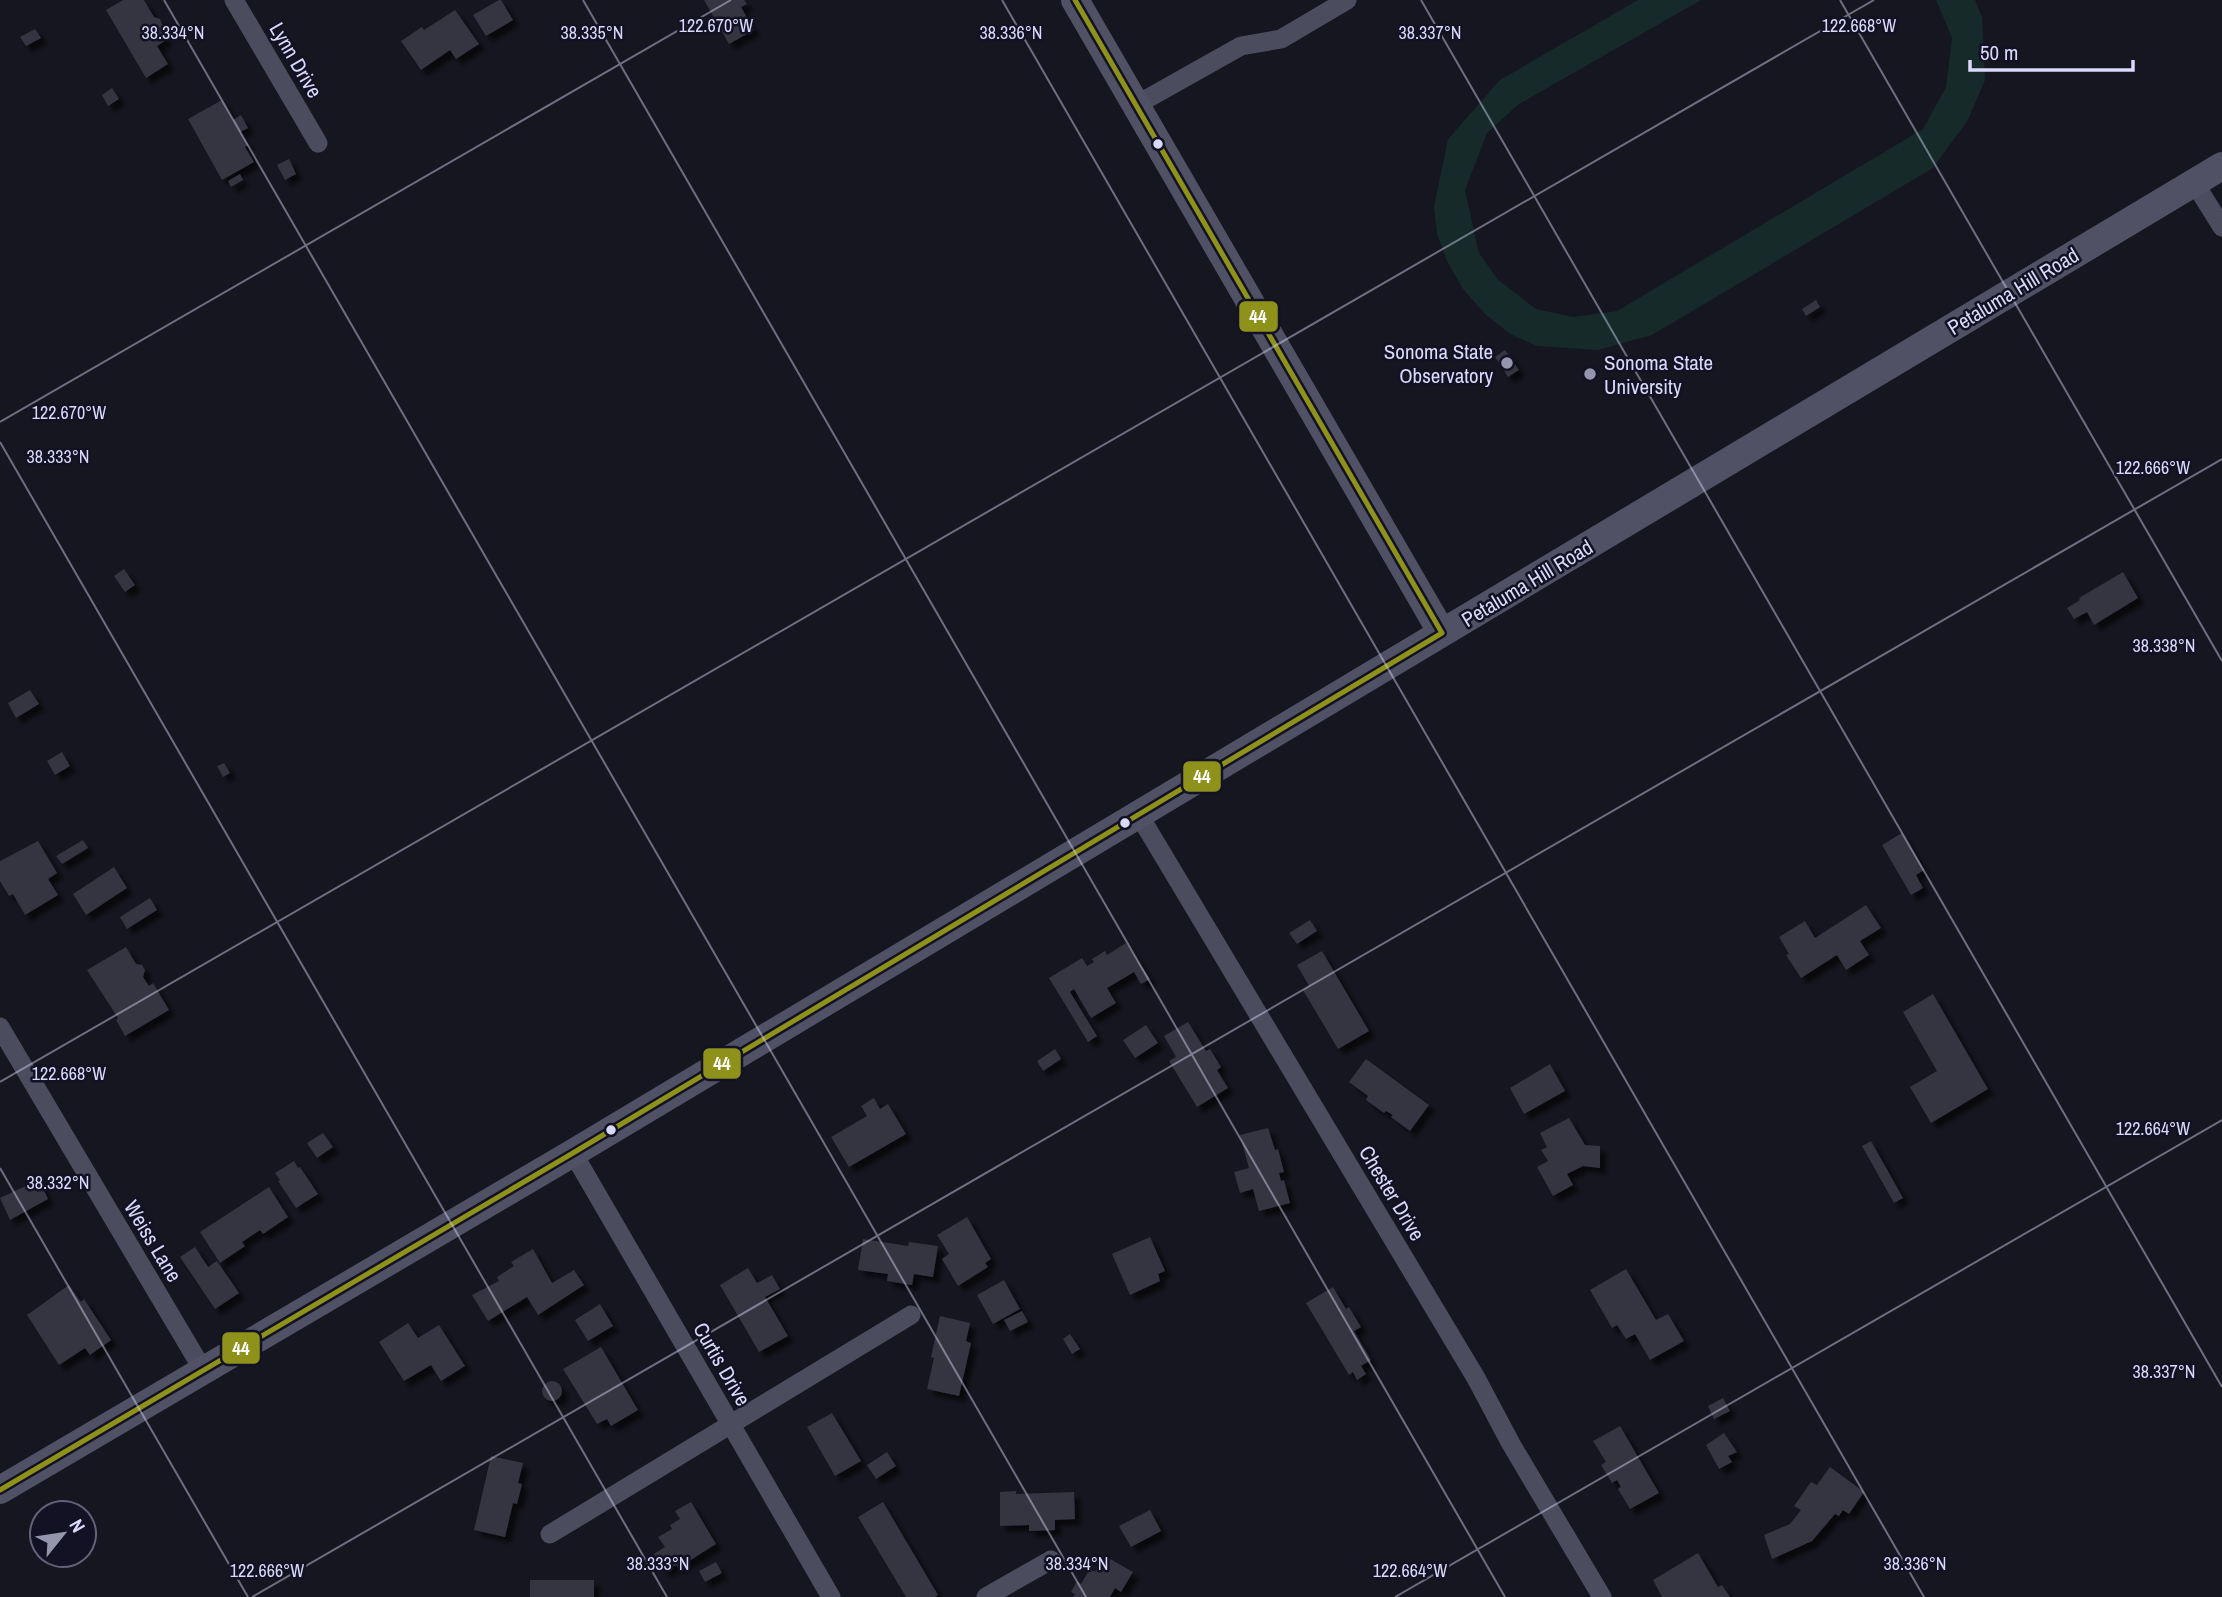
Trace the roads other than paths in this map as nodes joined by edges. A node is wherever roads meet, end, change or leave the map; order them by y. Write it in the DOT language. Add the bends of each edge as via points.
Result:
graph roads {
  1 [pos="234,0"];
  2 [pos="1074,0"];
  3 [pos="1347,0"];
  4 [pos="1136,105"];
  5 [pos="318,143"];
  6 [pos="2222,166"];
  7 [pos="2194,182"];
  8 [pos="2222,227"];
  9 [pos="1442,633"];
  10 [pos="1139,815"];
  11 [pos="0,1027"];
  12 [pos="573,1153"];
  13 [pos="911,1315"];
  14 [pos="203,1370"];
  15 [pos="731,1424"];
  16 [pos="0,1490"];
  17 [pos="550,1534"];
  18 [pos="1051,1560"];
  19 [pos="831,1597"];
  20 [pos="986,1597"];
  21 [pos="1602,1597"];
  1 -- 5 [label="street, Lynn Drive"];
  2 -- 4 [label="main road"];
  3 -- 4 [label="street" via="1281,39 1241,46"];
  4 -- 9 [label="main road"];
  6 -- 7 [label="main road, Petaluma Hill Road"];
  7 -- 8 [label="street"];
  7 -- 9 [label="main road, Petaluma Hill Road"];
  9 -- 10 [label="main road, Petaluma Hill Road"];
  10 -- 12 [label="main road, Petaluma Hill Road"];
  10 -- 21 [label="street, Chester Drive"];
  11 -- 14 [label="street, Weiss Lane"];
  12 -- 14 [label="main road, Petaluma Hill Road"];
  12 -- 15 [label="street, Curtis Drive"];
  13 -- 15 [label="street"];
  14 -- 16 [label="main road, Petaluma Hill Road"];
  15 -- 17 [label="street"];
  15 -- 19 [label="street, Curtis Drive"];
  18 -- 20 [label="street"];
}
